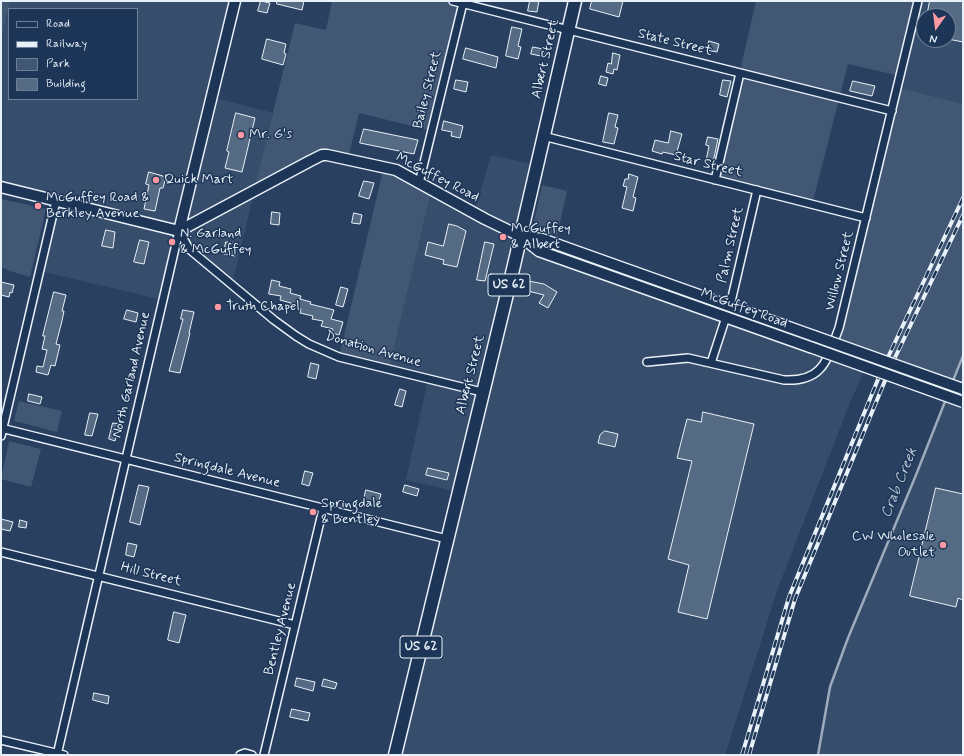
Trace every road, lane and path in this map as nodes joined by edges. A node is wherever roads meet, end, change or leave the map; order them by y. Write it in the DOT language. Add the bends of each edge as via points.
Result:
graph roads {
  1 [pos="235,1"];
  2 [pos="453,1"];
  3 [pos="575,1"];
  4 [pos="916,1"];
  5 [pos="462,3"];
  6 [pos="568,30"];
  7 [pos="740,73"];
  8 [pos="892,111"];
  9 [pos="543,136"];
  10 [pos="715,180"];
  11 [pos="419,182"];
  12 [pos="1,187"];
  13 [pos="757,190"];
  14 [pos="56,201"];
  15 [pos="866,218"];
  16 [pos="179,231"];
  17 [pos="520,236"];
  18 [pos="730,306"];
  19 [pos="726,317"];
  20 [pos="647,362"];
  21 [pos="711,363"];
  22 [pos="963,389"];
  23 [pos="482,392"];
  24 [pos="963,402"];
  25 [pos="2,428"];
  26 [pos="1,436"];
  27 [pos="127,459"];
  28 [pos="323,509"];
  29 [pos="447,539"];
  30 [pos="1,552"];
  31 [pos="99,576"];
  32 [pos="295,625"];
  33 [pos="1,740"];
  34 [pos="59,754"];
  35 [pos="240,755"];
  36 [pos="252,755"];
  37 [pos="264,755"];
  38 [pos="395,755"];
  1 -- 16 [label="main road, North Garland Avenue"];
  2 -- 5 [label="street, State Street"];
  3 -- 6 [label="main road, Albert Street / US 62"];
  4 -- 8 [label="street, Willow Street"];
  5 -- 6 [label="street, State Street"];
  5 -- 11 [label="street, Bailey Street"];
  6 -- 7 [label="street, State Street"];
  6 -- 9 [label="main road, Albert Street / US 62"];
  7 -- 8 [label="street, State Street"];
  7 -- 10 [label="street"];
  8 -- 15 [label="street, Willow Street"];
  9 -- 10 [label="street, Star Street"];
  9 -- 17 [label="main road, Albert Street / US 62"];
  10 -- 13 [label="street, Star Street"];
  11 -- 16 [label="main road, McGuffey Road" via="396,170 322,155"];
  11 -- 17 [label="main road, McGuffey Road"];
  12 -- 14 [label="main road"];
  13 -- 15 [label="street, Star Street"];
  13 -- 18 [label="street, Palm Street"];
  14 -- 16 [label="main road"];
  14 -- 25 [label="street"];
  15 -- 21 [label="street, Willow Street" via="839,328 825,364 816,373 807,378 784,380"];
  16 -- 23 [label="street, Donation Avenue" via="189,249 274,320 309,344 339,356"];
  16 -- 27 [label="street, North Garland Avenue"];
  17 -- 18 [label="main road, McGuffey Road" via="542,239"];
  17 -- 19 [label="main road, McGuffey Road" via="539,251"];
  17 -- 23 [label="main road, Albert Street / US 62"];
  18 -- 22 [label="main road, McGuffey Road, bridge"];
  19 -- 21 [label="street"];
  19 -- 24 [label="main road, McGuffey Road, bridge"];
  20 -- 21 [label="street, Willow Street" via="688,358"];
  23 -- 29 [label="main road, Albert Street / US 62"];
  25 -- 26 [label="street"];
  25 -- 27 [label="street, Springdale Avenue"];
  27 -- 28 [label="street, Springdale Avenue"];
  27 -- 31 [label="street, North Garland Avenue"];
  28 -- 29 [label="street, Springdale Avenue"];
  28 -- 32 [label="street, Bentley Avenue"];
  29 -- 38 [label="main road, Albert Street / US 62"];
  30 -- 31 [label="street, Hill Street"];
  31 -- 32 [label="street, Hill Street"];
  31 -- 34 [label="street, North Garland Avenue"];
  32 -- 37 [label="street, Bentley Avenue"];
  33 -- 34 [label="street"];
  35 -- 36 [label="street"];
}
